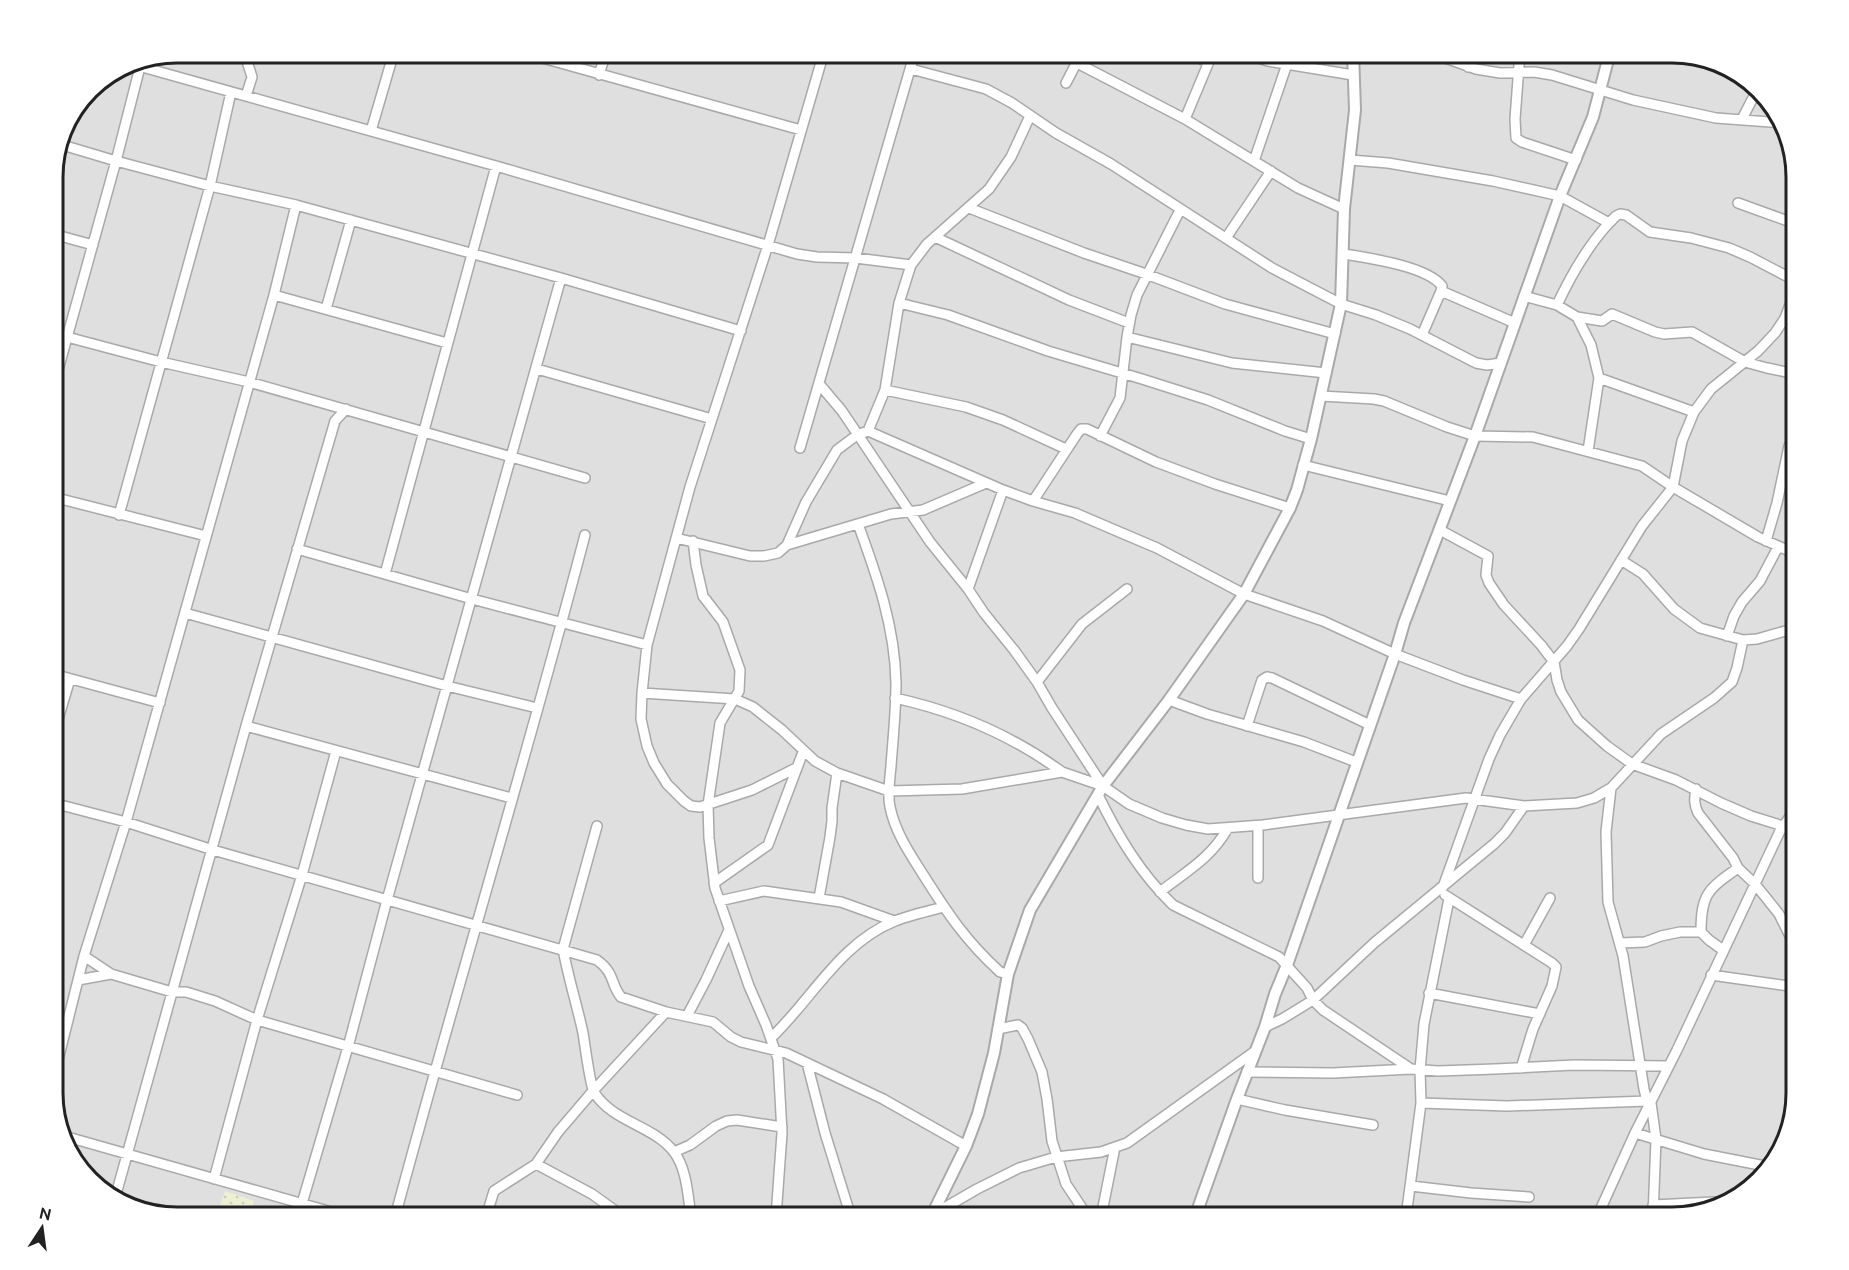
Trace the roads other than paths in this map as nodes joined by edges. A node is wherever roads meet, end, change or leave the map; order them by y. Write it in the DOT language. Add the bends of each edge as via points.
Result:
graph roads {
  1 [pos="248,63"];
  2 [pos="391,63"];
  3 [pos="558,63"];
  4 [pos="603,63"];
  5 [pos="821,63"];
  6 [pos="912,63"];
  7 [pos="1077,63"];
  8 [pos="1208,63"];
  9 [pos="1281,63"];
  10 [pos="1353,63"];
  11 [pos="1458,63"];
  12 [pos="1469,63"];
  13 [pos="1519,63"];
  14 [pos="1607,63"];
  15 [pos="1287,64"];
  16 [pos="1468,67"];
  17 [pos="144,68"];
  18 [pos="911,69"];
  19 [pos="139,70"];
  20 [pos="1518,73"];
  21 [pos="599,75"];
  22 [pos="1353,75"];
  23 [pos="1066,83"];
  24 [pos="1599,90"];
  25 [pos="231,92"];
  26 [pos="246,96"];
  27 [pos="1753,98"];
  28 [pos="1030,116"];
  29 [pos="1185,119"];
  30 [pos="1742,119"];
  31 [pos="1772,122"];
  32 [pos="801,130"];
  33 [pos="371,131"];
  34 [pos="68,147"];
  35 [pos="1350,160"];
  36 [pos="1576,160"];
  37 [pos="116,161"];
  38 [pos="1254,161"];
  39 [pos="496,166"];
  40 [pos="1271,171"];
  41 [pos="210,186"];
  42 [pos="1560,196"];
  43 [pos="1738,203"];
  44 [pos="296,205"];
  45 [pos="969,208"];
  46 [pos="1344,209"];
  47 [pos="1180,210"];
  48 [pos="351,220"];
  49 [pos="1786,220"];
  50 [pos="1609,223"];
  51 [pos="63,237"];
  52 [pos="934,237"];
  53 [pos="1226,238"];
  54 [pos="93,245"];
  55 [pos="768,245"];
  56 [pos="471,253"];
  57 [pos="1344,254"];
  58 [pos="856,258"];
  59 [pos="911,265"];
  60 [pos="1146,274"];
  61 [pos="1786,275"];
  62 [pos="561,278"];
  63 [pos="1441,291"];
  64 [pos="274,295"];
  65 [pos="1524,296"];
  66 [pos="899,303"];
  67 [pos="1341,304"];
  68 [pos="1557,305"];
  69 [pos="326,309"];
  70 [pos="1577,317"];
  71 [pos="1785,318"];
  72 [pos="1129,323"];
  73 [pos="1515,323"];
  74 [pos="741,332"];
  75 [pos="1335,334"];
  76 [pos="1422,335"];
  77 [pos="67,337"];
  78 [pos="1127,337"];
  79 [pos="447,343"];
  80 [pos="63,352"];
  81 [pos="161,362"];
  82 [pos="1745,362"];
  83 [pos="1501,363"];
  84 [pos="537,369"];
  85 [pos="1786,372"];
  86 [pos="1124,373"];
  87 [pos="1326,373"];
  88 [pos="1599,378"];
  89 [pos="249,382"];
  90 [pos="820,385"];
  91 [pos="885,390"];
  92 [pos="1321,396"];
  93 [pos="330,405"];
  94 [pos="346,409"];
  95 [pos="1694,412"];
  96 [pos="712,419"];
  97 [pos="335,421"];
  98 [pos="868,431"];
  99 [pos="424,432"];
  100 [pos="856,435"];
  101 [pos="1100,436"];
  102 [pos="1475,436"];
  103 [pos="1311,439"];
  104 [pos="800,448"];
  105 [pos="1066,449"];
  106 [pos="1588,451"];
  107 [pos="512,456"];
  108 [pos="1786,460"];
  109 [pos="1303,465"];
  110 [pos="585,478"];
  111 [pos="986,483"];
  112 [pos="1673,488"];
  113 [pos="1003,490"];
  114 [pos="63,500"];
  115 [pos="1033,501"];
  116 [pos="1450,501"];
  117 [pos="1290,508"];
  118 [pos="909,511"];
  119 [pos="119,515"];
  120 [pos="858,524"];
  121 [pos="1440,530"];
  122 [pos="585,535"];
  123 [pos="206,536"];
  124 [pos="676,538"];
  125 [pos="693,541"];
  126 [pos="1766,541"];
  127 [pos="787,545"];
  128 [pos="1778,547"];
  129 [pos="297,549"];
  130 [pos="1786,550"];
  131 [pos="1621,560"];
  132 [pos="385,574"];
  133 [pos="1127,589"];
  134 [pos="968,590"];
  135 [pos="1244,594"];
  136 [pos="472,599"];
  137 [pos="185,613"];
  138 [pos="562,623"];
  139 [pos="1786,631"];
  140 [pos="1727,636"];
  141 [pos="272,637"];
  142 [pos="1743,640"];
  143 [pos="648,645"];
  144 [pos="1395,654"];
  145 [pos="1554,662"];
  146 [pos="63,677"];
  147 [pos="70,679"];
  148 [pos="1037,682"];
  149 [pos="447,686"];
  150 [pos="642,693"];
  151 [pos="895,698"];
  152 [pos="735,699"];
  153 [pos="1521,699"];
  154 [pos="1169,700"];
  155 [pos="63,702"];
  156 [pos="160,703"];
  157 [pos="537,708"];
  158 [pos="1370,725"];
  159 [pos="246,726"];
  160 [pos="1247,726"];
  161 [pos="336,751"];
  162 [pos="803,752"];
  163 [pos="1356,762"];
  164 [pos="1632,764"];
  165 [pos="796,768"];
  166 [pos="1062,772"];
  167 [pos="423,773"];
  168 [pos="837,773"];
  169 [pos="1611,788"];
  170 [pos="1696,789"];
  171 [pos="1100,790"];
  172 [pos="890,791"];
  173 [pos="512,798"];
  174 [pos="1475,798"];
  175 [pos="708,805"];
  176 [pos="63,806"];
  177 [pos="1524,806"];
  178 [pos="1338,815"];
  179 [pos="126,822"];
  180 [pos="1786,822"];
  181 [pos="597,825"];
  182 [pos="1258,826"];
  183 [pos="1783,826"];
  184 [pos="1228,828"];
  185 [pos="1786,828"];
  186 [pos="1777,838"];
  187 [pos="1786,838"];
  188 [pos="213,850"];
  189 [pos="1738,868"];
  190 [pos="302,875"];
  191 [pos="1258,878"];
  192 [pos="714,883"];
  193 [pos="1755,884"];
  194 [pos="1441,888"];
  195 [pos="1160,892"];
  196 [pos="819,898"];
  197 [pos="1550,898"];
  198 [pos="1449,899"];
  199 [pos="387,900"];
  200 [pos="719,901"];
  201 [pos="944,907"];
  202 [pos="894,921"];
  203 [pos="476,924"];
  204 [pos="1786,927"];
  205 [pos="729,930"];
  206 [pos="1701,932"];
  207 [pos="1620,943"];
  208 [pos="1524,945"];
  209 [pos="563,949"];
  210 [pos="1723,950"];
  211 [pos="84,956"];
  212 [pos="1287,965"];
  213 [pos="111,974"];
  214 [pos="1008,974"];
  215 [pos="1711,975"];
  216 [pos="78,980"];
  217 [pos="1786,985"];
  218 [pos="172,992"];
  219 [pos="1429,993"];
  220 [pos="1313,1000"];
  221 [pos="666,1012"];
  222 [pos="1540,1014"];
  223 [pos="687,1016"];
  224 [pos="257,1020"];
  225 [pos="1265,1027"];
  226 [pos="998,1029"];
  227 [pos="771,1038"];
  228 [pos="63,1040"];
  229 [pos="348,1047"];
  230 [pos="775,1050"];
  231 [pos="1254,1052"];
  232 [pos="807,1063"];
  233 [pos="1640,1065"];
  234 [pos="1669,1066"];
  235 [pos="1521,1068"];
  236 [pos="1416,1070"];
  237 [pos="434,1071"];
  238 [pos="1247,1071"];
  239 [pos="593,1090"];
  240 [pos="517,1095"];
  241 [pos="1237,1099"];
  242 [pos="1421,1102"];
  243 [pos="1649,1102"];
  244 [pos="1373,1125"];
  245 [pos="782,1127"];
  246 [pos="1635,1133"];
  247 [pos="73,1139"];
  248 [pos="1656,1140"];
  249 [pos="966,1146"];
  250 [pos="1115,1147"];
  251 [pos="674,1152"];
  252 [pos="127,1155"];
  253 [pos="1056,1157"];
  254 [pos="537,1164"];
  255 [pos="1760,1165"];
  256 [pos="214,1179"];
  257 [pos="1411,1186"];
  258 [pos="117,1190"];
  259 [pos="1529,1197"];
  260 [pos="1698,1204"];
  261 [pos="302,1205"];
  262 [pos="1653,1205"];
  263 [pos="309,1207"];
  264 [pos="398,1207"];
  265 [pos="489,1207"];
  266 [pos="609,1207"];
  267 [pos="689,1207"];
  268 [pos="777,1207"];
  269 [pos="848,1207"];
  270 [pos="936,1207"];
  271 [pos="947,1207"];
  272 [pos="1081,1207"];
  273 [pos="1103,1207"];
  274 [pos="1199,1207"];
  275 [pos="1408,1207"];
  276 [pos="1602,1207"];
  1 -- 26 [label="street" via="252,77"];
  2 -- 33 [label="street"];
  3 -- 21 [label="street"];
  4 -- 21 [label="street"];
  5 -- 32 [label="street"];
  6 -- 18 [label="street"];
  7 -- 23 [label="street"];
  7 -- 29 [label="street"];
  8 -- 29 [label="street"];
  9 -- 15 [label="street"];
  10 -- 22 [label="street"];
  11 -- 16 [label="street"];
  12 -- 16 [label="street"];
  13 -- 20 [label="street"];
  14 -- 24 [label="street"];
  15 -- 22 [label="street"];
  15 -- 38 [label="street"];
  16 -- 20 [label="street"];
  17 -- 25 [label="street"];
  18 -- 28 [label="street" via="986,89"];
  18 -- 58 [label="street"];
  19 -- 37 [label="street"];
  20 -- 24 [label="street" via="1552,75"];
  20 -- 36 [label="street" via="1516,138"];
  21 -- 32 [label="street"];
  22 -- 35 [label="street" via="1355,110"];
  24 -- 30 [label="street" via="1716,118"];
  24 -- 36 [label="street" via="1598,103"];
  25 -- 26 [label="street"];
  25 -- 41 [label="street"];
  26 -- 33 [label="street"];
  27 -- 30 [label="street"];
  28 -- 45 [label="street" via="1011,157 989,189"];
  28 -- 47 [label="street"];
  29 -- 38 [label="street"];
  30 -- 31 [label="street"];
  32 -- 55 [label="street"];
  33 -- 39 [label="street"];
  34 -- 37 [label="street"];
  35 -- 42 [label="street" via="1388,163"];
  35 -- 46 [label="street"];
  36 -- 42 [label="street"];
  37 -- 41 [label="street"];
  37 -- 54 [label="street"];
  38 -- 40 [label="street"];
  39 -- 55 [label="street"];
  39 -- 56 [label="street"];
  40 -- 46 [label="street"];
  40 -- 53 [label="street"];
  41 -- 44 [label="street"];
  41 -- 81 [label="street"];
  42 -- 50 [label="street"];
  42 -- 65 [label="street"];
  43 -- 49 [label="street"];
  44 -- 48 [label="street"];
  44 -- 64 [label="street"];
  45 -- 52 [label="street"];
  45 -- 60 [label="street"];
  46 -- 57 [label="street"];
  47 -- 53 [label="street"];
  47 -- 60 [label="street"];
  48 -- 56 [label="street"];
  48 -- 69 [label="street"];
  50 -- 61 [label="street" via="1620,214 1626,215 1650,232 1729,248"];
  50 -- 68 [label="street" via="1578,262"];
  51 -- 54 [label="street"];
  52 -- 59 [label="street"];
  52 -- 72 [label="street" via="1069,300"];
  53 -- 67 [label="street" via="1272,268"];
  54 -- 77 [label="street"];
  55 -- 58 [label="street" via="817,257"];
  55 -- 74 [label="street"];
  56 -- 62 [label="street"];
  56 -- 79 [label="street"];
  57 -- 63 [label="street" via="1396,264 1425,275 1439,282"];
  57 -- 67 [label="street"];
  58 -- 59 [label="street"];
  58 -- 90 [label="street"];
  59 -- 66 [label="street"];
  60 -- 72 [label="street"];
  60 -- 75 [label="street" via="1225,304"];
  62 -- 74 [label="street"];
  62 -- 84 [label="street"];
  63 -- 73 [label="street"];
  63 -- 76 [label="street"];
  64 -- 69 [label="street"];
  64 -- 89 [label="street"];
  65 -- 68 [label="street"];
  65 -- 73 [label="street"];
  66 -- 86 [label="street" via="948,315"];
  66 -- 91 [label="street"];
  67 -- 75 [label="street"];
  67 -- 76 [label="street"];
  68 -- 70 [label="street"];
  69 -- 79 [label="street"];
  70 -- 82 [label="street" via="1602,321 1612,314 1654,332 1692,332"];
  70 -- 88 [label="street" via="1591,345"];
  71 -- 82 [label="street"];
  72 -- 78 [label="street"];
  73 -- 83 [label="street"];
  74 -- 96 [label="street"];
  75 -- 87 [label="street"];
  76 -- 83 [label="street" via="1481,365"];
  77 -- 80 [label="street"];
  77 -- 81 [label="street"];
  78 -- 86 [label="street"];
  78 -- 87 [label="street" via="1232,363"];
  79 -- 99 [label="street"];
  81 -- 89 [label="street"];
  81 -- 119 [label="street"];
  82 -- 85 [label="street"];
  82 -- 95 [label="street" via="1711,389"];
  83 -- 102 [label="street"];
  84 -- 96 [label="street"];
  84 -- 107 [label="street"];
  86 -- 101 [label="street" via="1120,398"];
  86 -- 103 [label="street"];
  87 -- 92 [label="street"];
  88 -- 95 [label="street"];
  88 -- 106 [label="street"];
  89 -- 93 [label="street"];
  89 -- 123 [label="street"];
  90 -- 100 [label="street"];
  90 -- 104 [label="street"];
  91 -- 98 [label="street"];
  91 -- 105 [label="street" via="966,407"];
  92 -- 102 [label="street" via="1384,401"];
  92 -- 103 [label="street"];
  93 -- 94 [label="street"];
  93 -- 97 [label="street"];
  94 -- 97 [label="street"];
  94 -- 99 [label="street"];
  95 -- 112 [label="street" via="1682,441"];
  96 -- 124 [label="street"];
  97 -- 129 [label="street"];
  98 -- 100 [label="street"];
  98 -- 111 [label="street"];
  99 -- 107 [label="street"];
  99 -- 132 [label="street"];
  100 -- 118 [label="street"];
  100 -- 127 [label="street" via="837,450 806,502"];
  101 -- 105 [label="street" via="1081,429"];
  101 -- 117 [label="street" via="1156,462"];
  102 -- 106 [label="street" via="1533,437"];
  102 -- 116 [label="street"];
  103 -- 109 [label="street"];
  105 -- 115 [label="street"];
  106 -- 112 [label="street" via="1642,466"];
  107 -- 110 [label="street"];
  107 -- 136 [label="street"];
  108 -- 126 [label="street"];
  109 -- 116 [label="street"];
  109 -- 117 [label="street"];
  111 -- 113 [label="street"];
  111 -- 118 [label="street" via="923,510"];
  112 -- 126 [label="street"];
  112 -- 131 [label="street"];
  113 -- 115 [label="street"];
  113 -- 134 [label="street"];
  114 -- 119 [label="street"];
  115 -- 135 [label="street" via="1075,513 1157,548"];
  116 -- 121 [label="street"];
  117 -- 135 [label="street"];
  118 -- 120 [label="street"];
  118 -- 134 [label="street"];
  119 -- 123 [label="street"];
  120 -- 127 [label="street"];
  120 -- 151 [label="street" via="889,617"];
  121 -- 144 [label="street"];
  121 -- 145 [label="street" via="1488,556 1489,583"];
  122 -- 138 [label="street"];
  123 -- 137 [label="street"];
  124 -- 125 [label="street"];
  124 -- 143 [label="street"];
  125 -- 127 [label="street" via="750,556 778,553"];
  125 -- 152 [label="street" via="703,596 723,622 740,670"];
  126 -- 128 [label="street"];
  128 -- 130 [label="street"];
  128 -- 140 [label="street" via="1760,581 1742,602"];
  129 -- 132 [label="street"];
  129 -- 141 [label="street"];
  131 -- 140 [label="street" via="1643,574 1686,619"];
  131 -- 145 [label="street"];
  132 -- 136 [label="street"];
  133 -- 148 [label="street" via="1082,624"];
  134 -- 148 [label="street"];
  135 -- 144 [label="street" via="1323,621"];
  135 -- 154 [label="street"];
  136 -- 138 [label="street"];
  136 -- 149 [label="street"];
  137 -- 141 [label="street"];
  137 -- 156 [label="street"];
  138 -- 143 [label="street"];
  138 -- 157 [label="street"];
  139 -- 142 [label="street"];
  140 -- 142 [label="street"];
  141 -- 149 [label="street"];
  141 -- 159 [label="street"];
  142 -- 164 [label="street" via="1732,682 1661,734"];
  143 -- 150 [label="street"];
  144 -- 153 [label="street"];
  144 -- 158 [label="street"];
  145 -- 153 [label="street"];
  145 -- 164 [label="street" via="1561,692 1578,720"];
  146 -- 147 [label="street"];
  147 -- 155 [label="street"];
  147 -- 156 [label="street"];
  148 -- 171 [label="street"];
  149 -- 157 [label="street"];
  149 -- 167 [label="street"];
  150 -- 152 [label="street"];
  150 -- 175 [label="street" via="641,719 654,762 684,801 691,806"];
  151 -- 166 [label="street" via="989,730"];
  151 -- 172 [label="street"];
  152 -- 162 [label="street" via="753,707"];
  152 -- 175 [label="street" via="720,723"];
  153 -- 174 [label="street" via="1500,735"];
  154 -- 160 [label="street"];
  154 -- 171 [label="street"];
  156 -- 179 [label="street"];
  157 -- 173 [label="street"];
  158 -- 160 [label="street" via="1267,677 1262,680"];
  158 -- 163 [label="street"];
  159 -- 161 [label="street"];
  159 -- 188 [label="street"];
  160 -- 163 [label="street"];
  161 -- 167 [label="street"];
  161 -- 190 [label="street"];
  162 -- 165 [label="street"];
  162 -- 168 [label="street"];
  163 -- 178 [label="street"];
  164 -- 169 [label="street"];
  164 -- 170 [label="street"];
  165 -- 175 [label="street" via="752,790"];
  165 -- 192 [label="street" via="768,845"];
  166 -- 171 [label="street"];
  166 -- 172 [label="street" via="962,789"];
  167 -- 173 [label="street"];
  167 -- 199 [label="street"];
  168 -- 172 [label="street"];
  168 -- 196 [label="street"];
  169 -- 177 [label="street" via="1577,803"];
  169 -- 207 [label="street" via="1606,877 1608,902"];
  170 -- 183 [label="street" via="1750,816"];
  170 -- 189 [label="street" via="1695,806"];
  171 -- 184 [label="street" via="1162,818 1208,829"];
  171 -- 195 [label="street" via="1114,828"];
  171 -- 214 [label="street" via="1030,910"];
  172 -- 201 [label="street" via="896,828"];
  173 -- 203 [label="street"];
  174 -- 177 [label="street"];
  174 -- 178 [label="street"];
  174 -- 194 [label="street"];
  175 -- 192 [label="street"];
  176 -- 179 [label="street"];
  177 -- 194 [label="street" via="1494,844"];
  178 -- 182 [label="street"];
  178 -- 212 [label="street"];
  179 -- 188 [label="street"];
  179 -- 211 [label="street"];
  180 -- 183 [label="street"];
  181 -- 209 [label="street"];
  182 -- 184 [label="street"];
  182 -- 191 [label="street"];
  183 -- 185 [label="street"];
  183 -- 186 [label="street"];
  184 -- 195 [label="street" via="1209,855"];
  186 -- 187 [label="street"];
  186 -- 193 [label="street"];
  188 -- 190 [label="street"];
  188 -- 218 [label="street"];
  189 -- 193 [label="street"];
  189 -- 206 [label="street" via="1706,896"];
  190 -- 199 [label="street"];
  190 -- 224 [label="street"];
  192 -- 200 [label="street"];
  193 -- 204 [label="street"];
  193 -- 210 [label="street"];
  194 -- 198 [label="street"];
  194 -- 220 [label="street"];
  195 -- 212 [label="street" via="1173,905 1279,957"];
  196 -- 200 [label="street" via="764,891"];
  196 -- 202 [label="street"];
  197 -- 208 [label="street"];
  198 -- 208 [label="street"];
  198 -- 219 [label="street"];
  199 -- 203 [label="street"];
  199 -- 229 [label="street"];
  200 -- 205 [label="street"];
  201 -- 202 [label="street"];
  201 -- 214 [label="street" via="984,957"];
  202 -- 227 [label="street" via="842,957"];
  203 -- 209 [label="street"];
  203 -- 237 [label="street"];
  205 -- 223 [label="street"];
  205 -- 227 [label="street"];
  206 -- 207 [label="street"];
  206 -- 210 [label="street"];
  207 -- 233 [label="street"];
  208 -- 222 [label="street" via="1556,967"];
  209 -- 221 [label="street" via="606,966 621,998"];
  209 -- 239 [label="street"];
  210 -- 215 [label="street"];
  211 -- 213 [label="street"];
  211 -- 216 [label="street"];
  212 -- 220 [label="street"];
  212 -- 225 [label="street"];
  213 -- 216 [label="street"];
  213 -- 218 [label="street"];
  214 -- 226 [label="street"];
  215 -- 217 [label="street"];
  215 -- 234 [label="street"];
  216 -- 228 [label="street"];
  218 -- 224 [label="street" via="215,1000"];
  218 -- 252 [label="street"];
  219 -- 222 [label="street"];
  219 -- 236 [label="street"];
  220 -- 225 [label="street"];
  220 -- 236 [label="street"];
  221 -- 223 [label="street"];
  221 -- 239 [label="street"];
  222 -- 235 [label="street"];
  223 -- 230 [label="street" via="713,1022 741,1042"];
  224 -- 229 [label="street"];
  224 -- 256 [label="street"];
  225 -- 231 [label="street"];
  226 -- 249 [label="street" via="988,1080"];
  226 -- 253 [label="street" via="1018,1025 1028,1039 1042,1072"];
  227 -- 230 [label="street"];
  229 -- 237 [label="street"];
  229 -- 261 [label="street"];
  230 -- 232 [label="street"];
  230 -- 245 [label="street"];
  231 -- 238 [label="street"];
  231 -- 250 [label="street" via="1127,1143"];
  232 -- 249 [label="street" via="883,1099"];
  232 -- 269 [label="street"];
  233 -- 234 [label="street"];
  233 -- 235 [label="street"];
  233 -- 243 [label="street"];
  234 -- 243 [label="street"];
  235 -- 236 [label="street"];
  236 -- 238 [label="street"];
  236 -- 242 [label="street"];
  237 -- 240 [label="street"];
  237 -- 264 [label="street"];
  238 -- 241 [label="street"];
  239 -- 251 [label="street" via="623,1119"];
  239 -- 254 [label="street"];
  241 -- 244 [label="street"];
  241 -- 274 [label="street"];
  242 -- 243 [label="street" via="1507,1106"];
  242 -- 257 [label="street"];
  243 -- 246 [label="street"];
  243 -- 248 [label="street"];
  245 -- 251 [label="street" via="727,1121"];
  245 -- 268 [label="street"];
  246 -- 248 [label="street"];
  246 -- 276 [label="street"];
  247 -- 252 [label="street"];
  248 -- 255 [label="street"];
  248 -- 262 [label="street"];
  249 -- 270 [label="street"];
  250 -- 253 [label="street"];
  250 -- 273 [label="street"];
  251 -- 267 [label="street" via="681,1166"];
  252 -- 256 [label="street"];
  252 -- 258 [label="street"];
  253 -- 271 [label="street" via="1019,1168"];
  253 -- 272 [label="street" via="1066,1184"];
  254 -- 265 [label="street" via="494,1191"];
  254 -- 266 [label="street"];
  256 -- 261 [label="street"];
  257 -- 259 [label="street"];
  257 -- 275 [label="street"];
  260 -- 262 [label="street"];
  261 -- 263 [label="street"];
}
